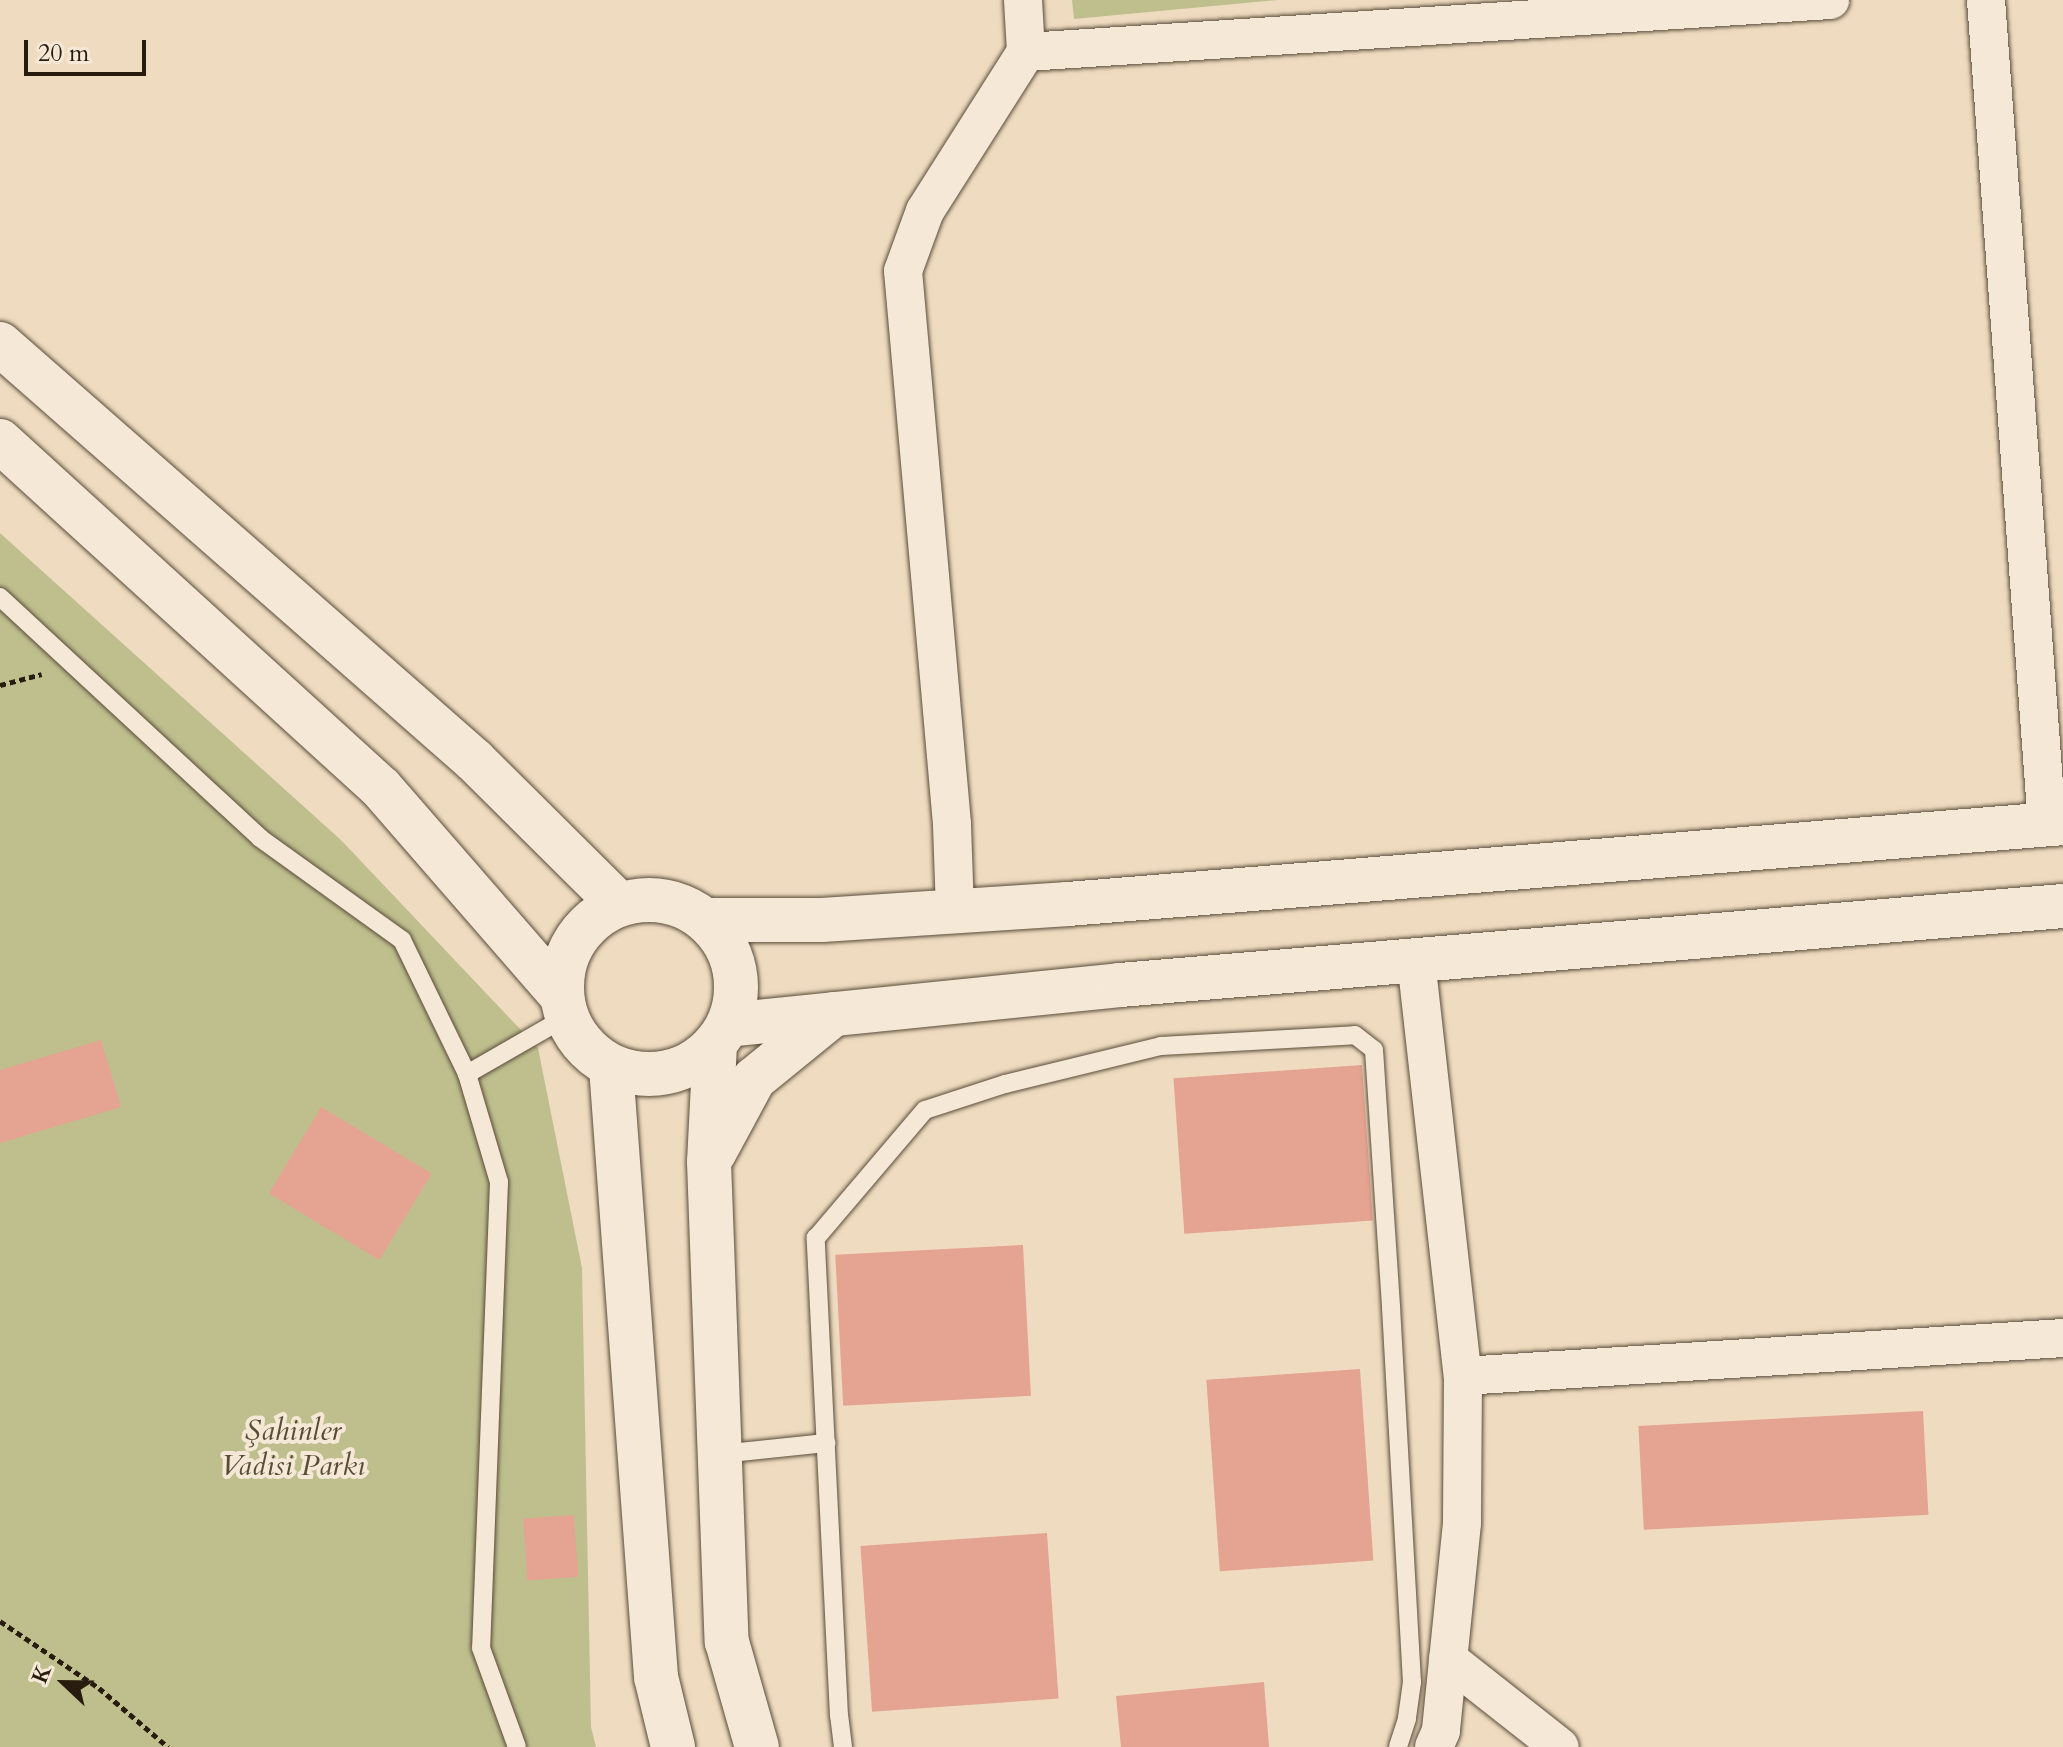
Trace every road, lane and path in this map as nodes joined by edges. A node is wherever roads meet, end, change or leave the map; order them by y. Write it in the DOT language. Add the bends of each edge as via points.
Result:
graph roads {
  1 [pos="1023,0"];
  2 [pos="1830,0"];
  3 [pos="1986,0"];
  4 [pos="1026,52"];
  5 [pos="0,344"];
  6 [pos="0,441"];
  7 [pos="0,597"];
  8 [pos="2055,823"];
  9 [pos="619,904"];
  10 [pos="2063,906"];
  11 [pos="955,911"];
  12 [pos="705,920"];
  13 [pos="1416,960"];
  14 [pos="564,1006"];
  15 [pos="834,1014"];
  16 [pos="722,1034"];
  17 [pos="611,1067"];
  18 [pos="467,1074"];
  19 [pos="709,1162"];
  20 [pos="2063,1338"];
  21 [pos="1463,1376"];
  22 [pos="826,1443"];
  23 [pos="720,1454"];
  24 [pos="0,1621"];
  25 [pos="1448,1659"];
  26 [pos="168,1747"];
  27 [pos="517,1747"];
  28 [pos="673,1747"];
  29 [pos="757,1747"];
  30 [pos="843,1747"];
  31 [pos="1398,1747"];
  32 [pos="1434,1747"];
  33 [pos="1560,1747"];
  1 -- 4 [label="street"];
  2 -- 4 [label="street"];
  3 -- 8 [label="street"];
  4 -- 11 [label="street" via="925,211 903,271 952,824"];
  5 -- 9 [label="street" via="474,760"];
  6 -- 14 [label="street" via="381,788"];
  7 -- 18 [label="lane" via="260,838 402,940"];
  8 -- 11 [label="street"];
  9 -- 12 [label="street" via="664,900"];
  9 -- 14 [label="street" via="598,915 569,950 562,972"];
  10 -- 13 [label="street"];
  11 -- 12 [label="street" via="822,920"];
  12 -- 16 [label="street" via="731,957 736,980 735,1003"];
  13 -- 15 [label="street"];
  13 -- 21 [label="street"];
  14 -- 17 [label="street" via="577,1038"];
  14 -- 18 [label="lane"];
  15 -- 16 [label="street"];
  15 -- 19 [label="street" via="754,1079"];
  16 -- 17 [label="street" via="699,1060 678,1070 633,1074"];
  16 -- 19 [label="street"];
  17 -- 28 [label="street" via="656,1677"];
  18 -- 27 [label="lane" via="499,1182 481,1648"];
  19 -- 23 [label="street"];
  20 -- 21 [label="street"];
  21 -- 25 [label="street" via="1462,1523"];
  22 -- 23 [label="lane"];
  22 -- 30 [label="lane"];
  22 -- 31 [label="lane" via="816,1238 925,1110 1030,1077 1161,1046 1355,1035 1374,1050 1391,1307 1412,1682"];
  23 -- 29 [label="street" via="727,1642"];
  24 -- 26 [label="path" via="99,1688"];
  25 -- 32 [label="street" via="1441,1731"];
  25 -- 33 [label="street"];
}
